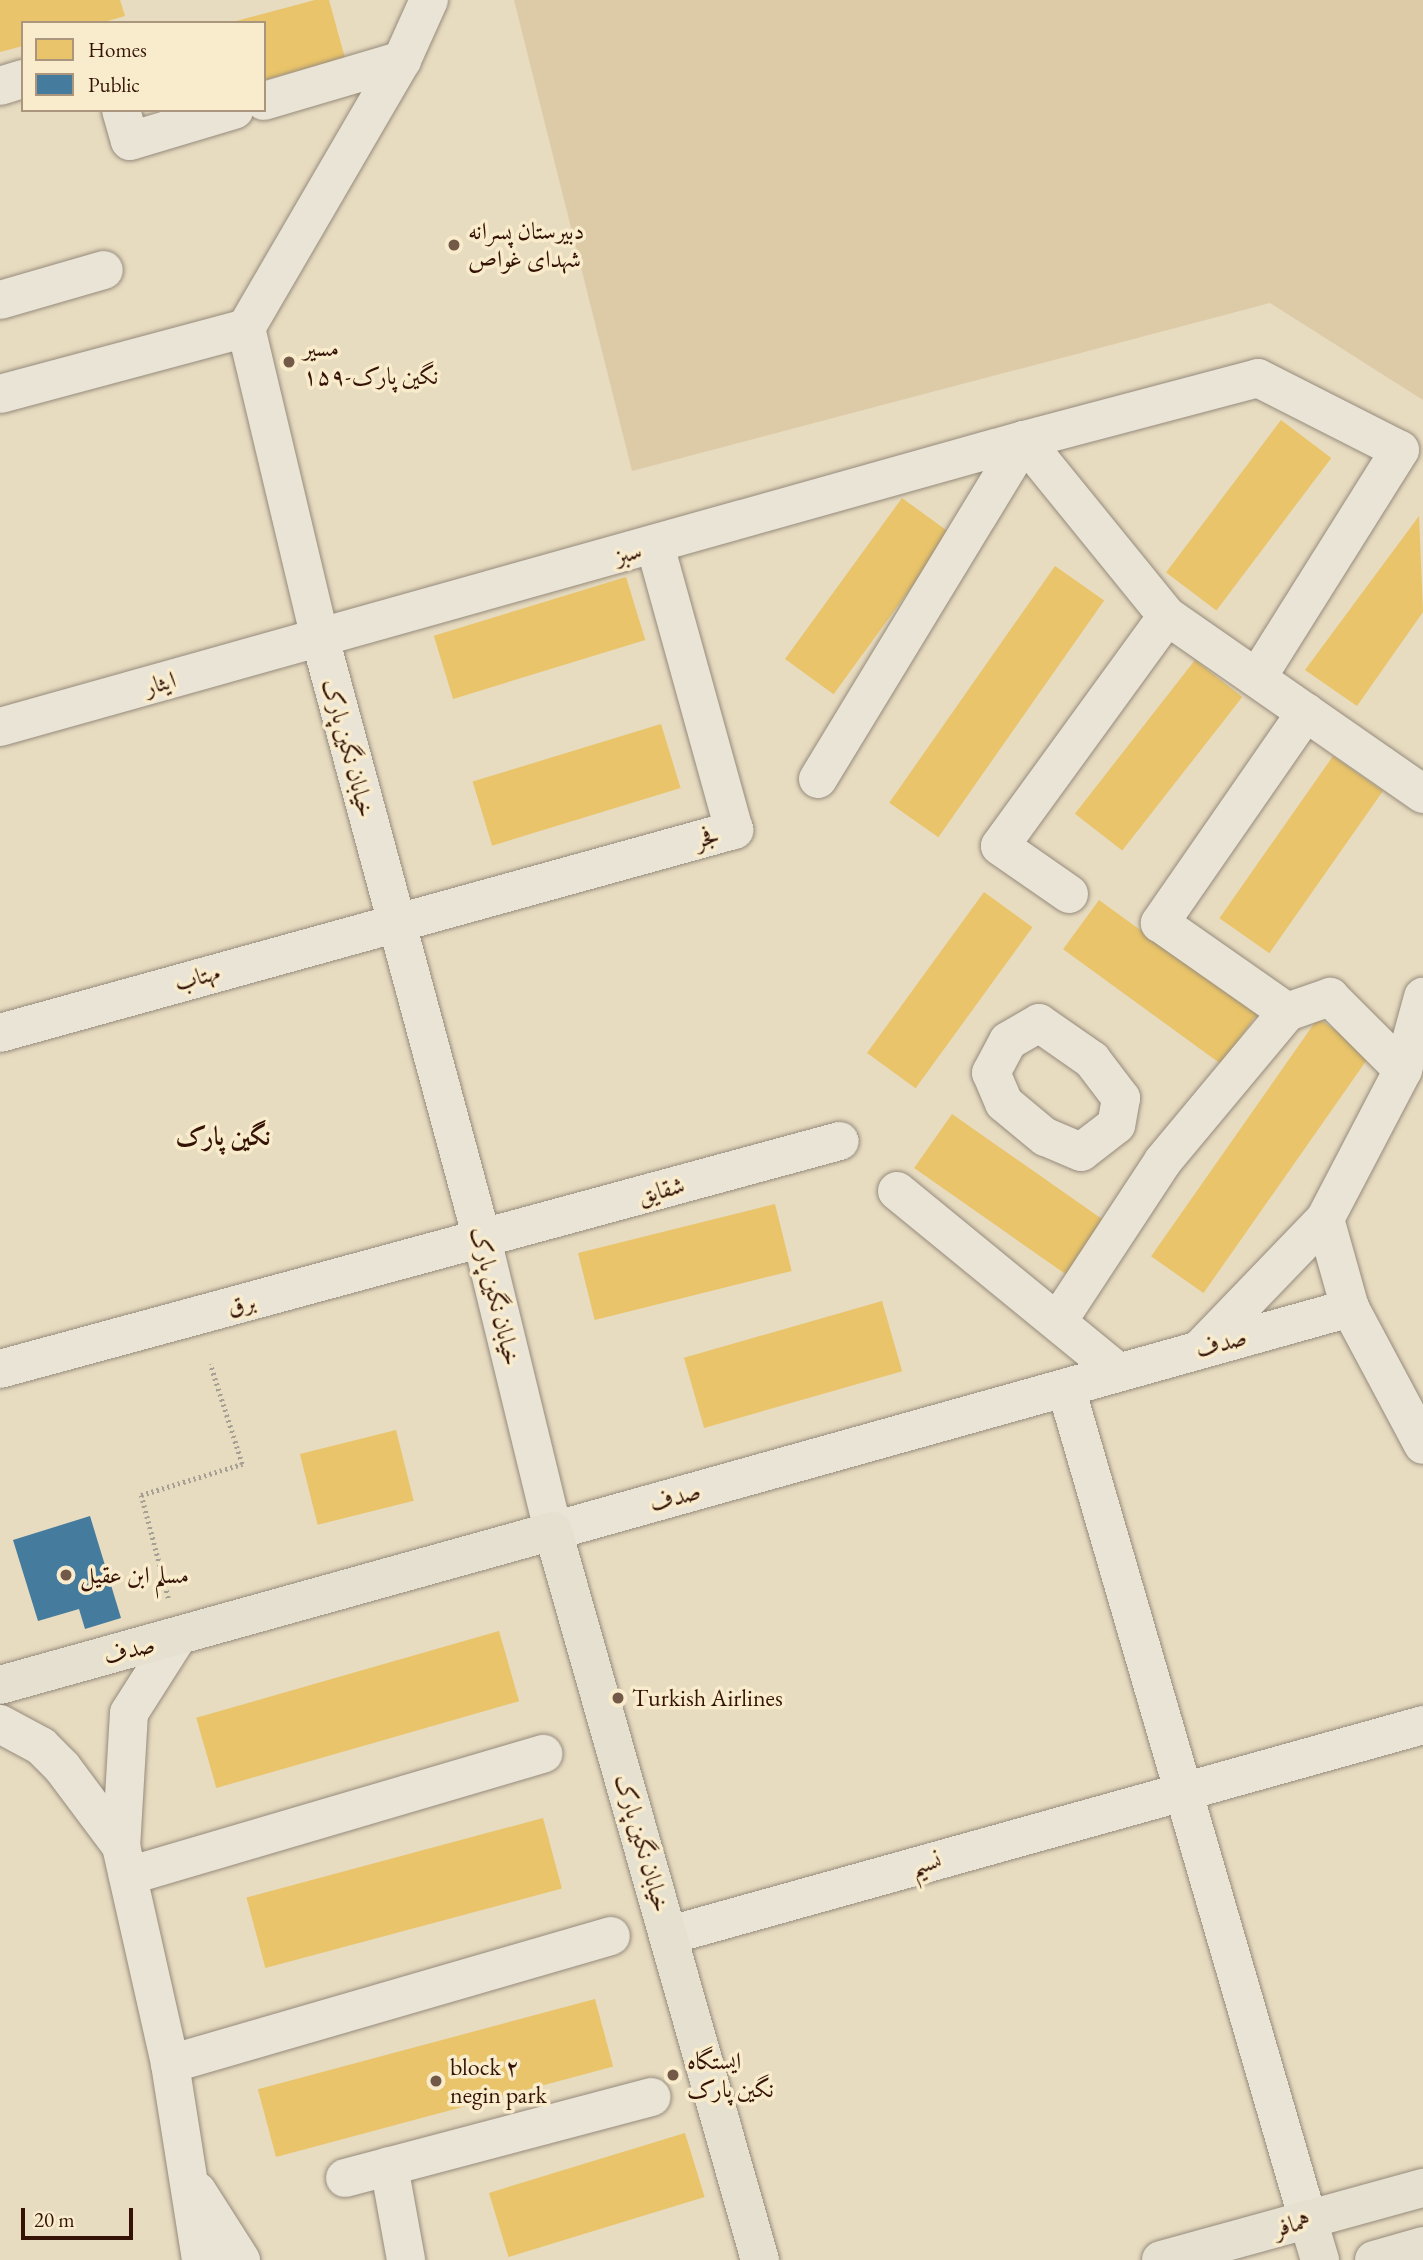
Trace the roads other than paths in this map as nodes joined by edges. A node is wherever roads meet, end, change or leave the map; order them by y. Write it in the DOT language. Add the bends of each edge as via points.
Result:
graph roads {
  1 [pos="429,0"];
  2 [pos="402,60"];
  3 [pos="21,80"];
  4 [pos="0,86"];
  5 [pos="266,100"];
  6 [pos="122,112"];
  7 [pos="227,112"];
  8 [pos="104,270"];
  9 [pos="0,300"];
  10 [pos="247,328"];
  11 [pos="0,394"];
  12 [pos="1024,440"];
  13 [pos="1411,460"];
  14 [pos="656,545"];
  15 [pos="1167,616"];
  16 [pos="320,638"];
  17 [pos="1257,678"];
  18 [pos="1306,712"];
  19 [pos="0,727"];
  20 [pos="818,779"];
  21 [pos="1423,793"];
  22 [pos="1069,894"];
  23 [pos="395,921"];
  24 [pos="1423,997"];
  25 [pos="1287,1012"];
  26 [pos="0,1034"];
  27 [pos="1403,1070"];
  28 [pos="1116,1125"];
  29 [pos="840,1141"];
  30 [pos="1163,1161"];
  31 [pos="897,1191"];
  32 [pos="1325,1219"];
  33 [pos="482,1239"];
  34 [pos="1350,1308"];
  35 [pos="1058,1321"];
  36 [pos="1200,1349"];
  37 [pos="0,1369"];
  38 [pos="1118,1372"];
  39 [pos="1066,1388"];
  40 [pos="1423,1445"];
  41 [pos="553,1531"];
  42 [pos="178,1636"];
  43 [pos="0,1685"];
  44 [pos="0,1724"];
  45 [pos="1423,1725"];
  46 [pos="543,1754"];
  47 [pos="1182,1792"];
  48 [pos="125,1861"];
  49 [pos="670,1935"];
  50 [pos="611,1937"];
  51 [pos="170,2064"];
  52 [pos="651,2097"];
  53 [pos="389,2166"];
  54 [pos="345,2178"];
  55 [pos="192,2182"];
  56 [pos="1423,2188"];
  57 [pos="1308,2220"];
  58 [pos="1423,2246"];
  59 [pos="201,2260"];
  60 [pos="241,2260"];
  61 [pos="407,2260"];
  62 [pos="760,2260"];
  63 [pos="1161,2260"];
  64 [pos="1320,2260"];
  65 [pos="1374,2260"];
  1 -- 2 [label="street"];
  2 -- 5 [label="street"];
  2 -- 10 [label="street"];
  3 -- 4 [label="street"];
  6 -- 7 [label="street" via="130,141"];
  8 -- 9 [label="street"];
  10 -- 11 [label="street"];
  10 -- 16 [label="street, خیابان نگین پارک"];
  12 -- 13 [label="street, سبز" via="1258,378"];
  12 -- 14 [label="street, سبز"];
  12 -- 15 [label="street"];
  12 -- 20 [label="street"];
  13 -- 17 [label="street"];
  14 -- 16 [label="street, سبز"];
  14 -- 23 [label="street, فجر" via="734,830"];
  15 -- 17 [label="street"];
  15 -- 22 [label="street" via="1000,846"];
  16 -- 19 [label="street, ایثار"];
  16 -- 23 [label="street, خیابان نگین پارک"];
  17 -- 18 [label="street"];
  18 -- 21 [label="street"];
  18 -- 25 [label="street" via="1160,923"];
  23 -- 26 [label="street, مهتاب"];
  23 -- 33 [label="street, خیابان نگین پارک"];
  24 -- 27 [label="street"];
  25 -- 27 [label="street" via="1330,997"];
  25 -- 30 [label="street"];
  27 -- 32 [label="street"];
  28 -- 30 [label="street"];
  29 -- 33 [label="street, شقایق"];
  30 -- 35 [label="street"];
  31 -- 35 [label="street"];
  32 -- 34 [label="street"];
  32 -- 36 [label="street"];
  33 -- 37 [label="street, برق"];
  33 -- 41 [label="street, خیابان نگین پارک"];
  34 -- 36 [label="street, صدف"];
  34 -- 40 [label="street"];
  35 -- 38 [label="street"];
  36 -- 38 [label="street, صدف"];
  38 -- 39 [label="street, صدف"];
  39 -- 41 [label="street, صدف"];
  39 -- 47 [label="street"];
  41 -- 42 [label="main road, صدف"];
  41 -- 49 [label="main road, خیابان نگین پارک"];
  42 -- 43 [label="main road, صدف"];
  42 -- 48 [label="street" via="130,1713"];
  44 -- 48 [label="street" via="41,1746 62,1767"];
  45 -- 47 [label="street, نسیم"];
  46 -- 48 [label="street"];
  47 -- 49 [label="street, نسیم"];
  47 -- 57 [label="street"];
  48 -- 51 [label="street"];
  49 -- 62 [label="main road, خیابان نگین پارک"];
  50 -- 51 [label="street"];
  51 -- 55 [label="street"];
  52 -- 53 [label="street"];
  53 -- 54 [label="street"];
  53 -- 61 [label="street"];
  55 -- 59 [label="street"];
  55 -- 60 [label="street"];
  56 -- 57 [label="main road, همافر"];
  57 -- 63 [label="main road, همافر"];
  57 -- 64 [label="main road"];
  58 -- 65 [label="main road"];
}
